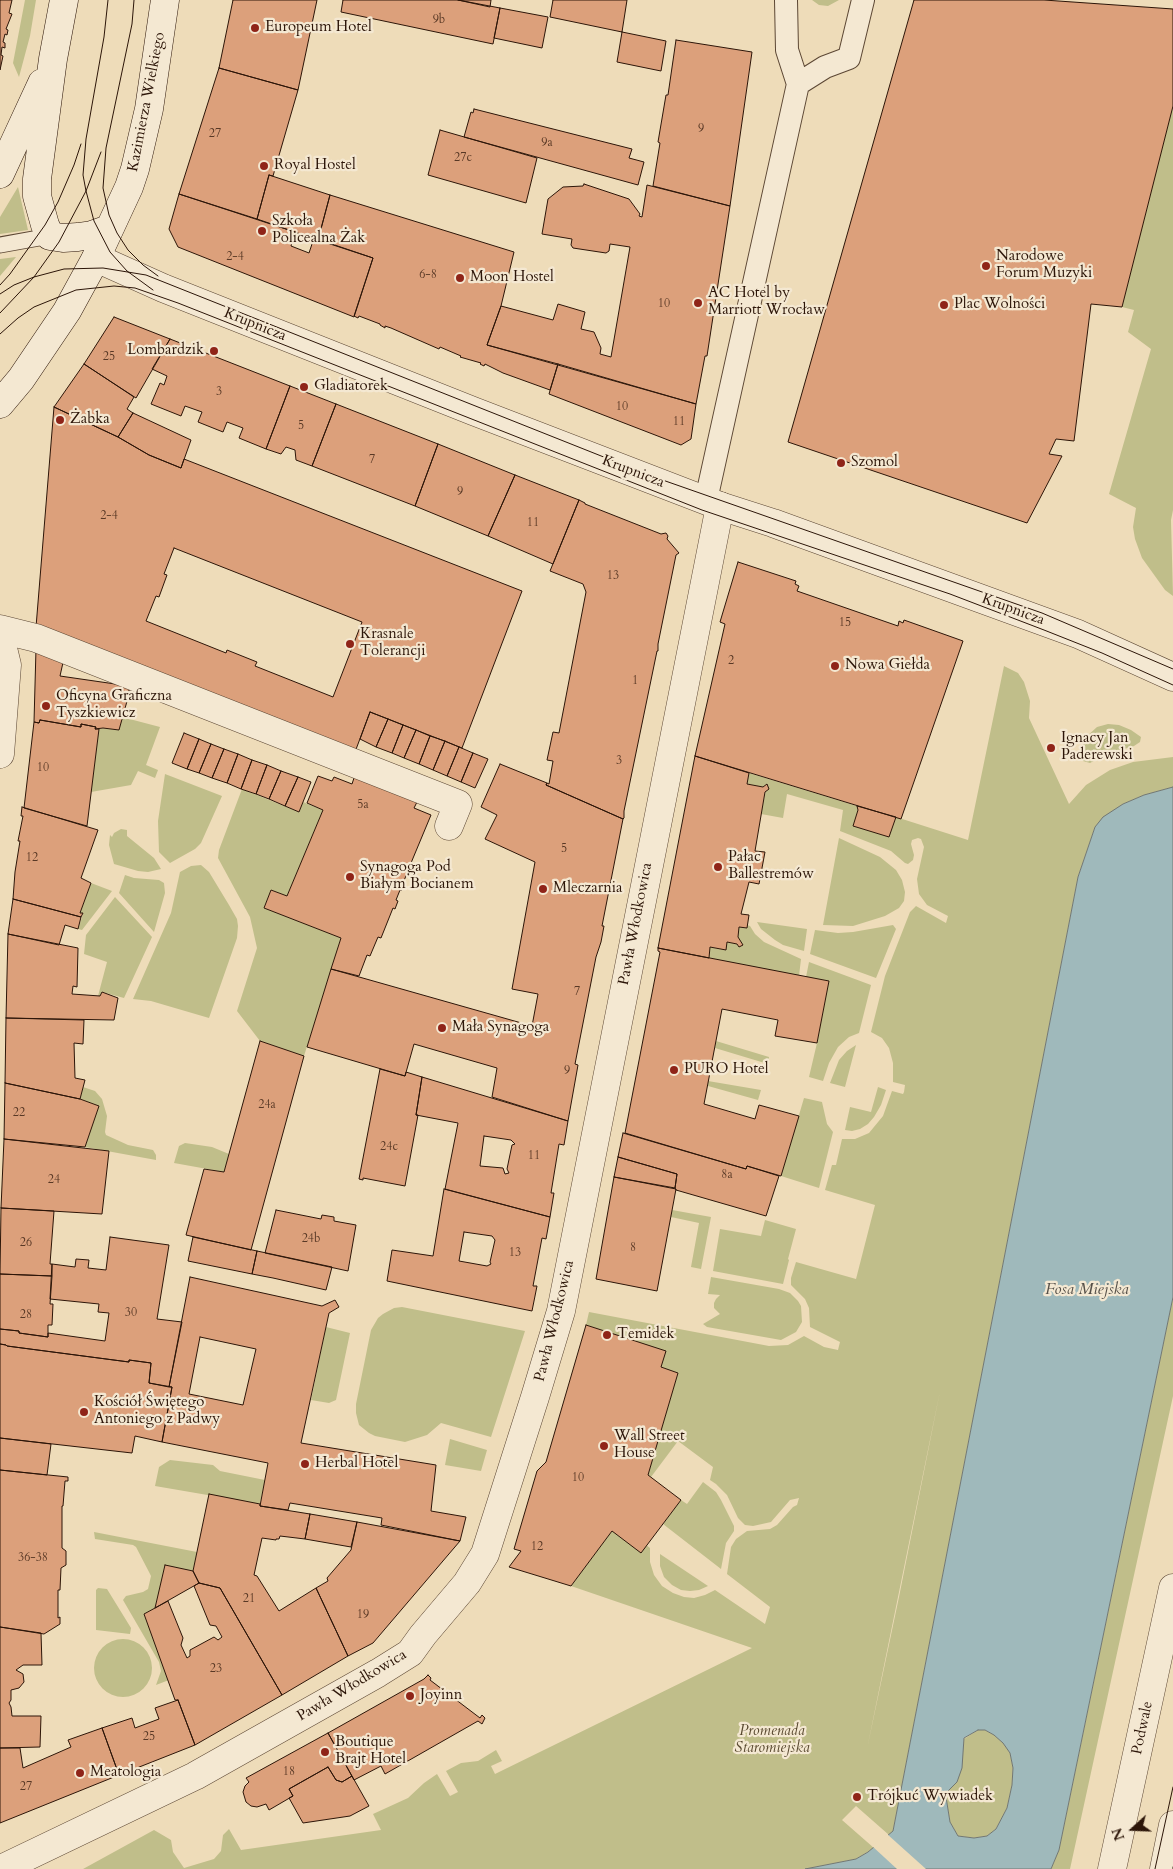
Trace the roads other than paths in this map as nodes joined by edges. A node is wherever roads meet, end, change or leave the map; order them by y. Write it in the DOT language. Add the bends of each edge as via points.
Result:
graph roads {
  1 [pos="64,0"];
  2 [pos="165,0"];
  3 [pos="786,0"];
  4 [pos="862,0"];
  5 [pos="53,59"];
  6 [pos="798,84"];
  7 [pos="0,174"];
  8 [pos="109,228"];
  9 [pos="50,236"];
  10 [pos="0,245"];
  11 [pos="96,258"];
  12 [pos="0,404"];
  13 [pos="713,503"];
  14 [pos="0,629"];
  15 [pos="0,636"];
  16 [pos="1173,677"];
  17 [pos="0,754"];
  18 [pos="449,826"];
  19 [pos="1173,1588"];
  20 [pos="1173,1825"];
  21 [pos="1,1869"];
  22 [pos="1112,1869"];
  23 [pos="1164,1869"];
  1 -- 5 [label="street"];
  2 -- 8 [label="street, Kazimierza Wielkiego" via="149,109 135,170"];
  3 -- 6 [label="street" via="787,50"];
  4 -- 6 [label="street" via="849,58 825,67"];
  5 -- 7 [label="street"];
  5 -- 9 [label="street" via="36,187"];
  6 -- 13 [label="street"];
  8 -- 9 [label="street" via="78,237"];
  8 -- 11 [label="street, Kazimierza Wielkiego"];
  9 -- 10 [label="lane"];
  11 -- 12 [label="street, Kazimierza Wielkiego" via="67,311 26,373"];
  11 -- 13 [label="street, Krupnicza" via="343,360"];
  13 -- 16 [label="street, Krupnicza" via="1078,634"];
  13 -- 21 [label="street, Pawła Włodkowica" via="561,1311 485,1554 467,1583 410,1653 195,1776"];
  14 -- 18 [label="street" via="36,638 458,804"];
  15 -- 17 [label="street" via="7,665"];
  19 -- 22 [label="street, Podwale"];
  20 -- 23 [label="street"];
}
